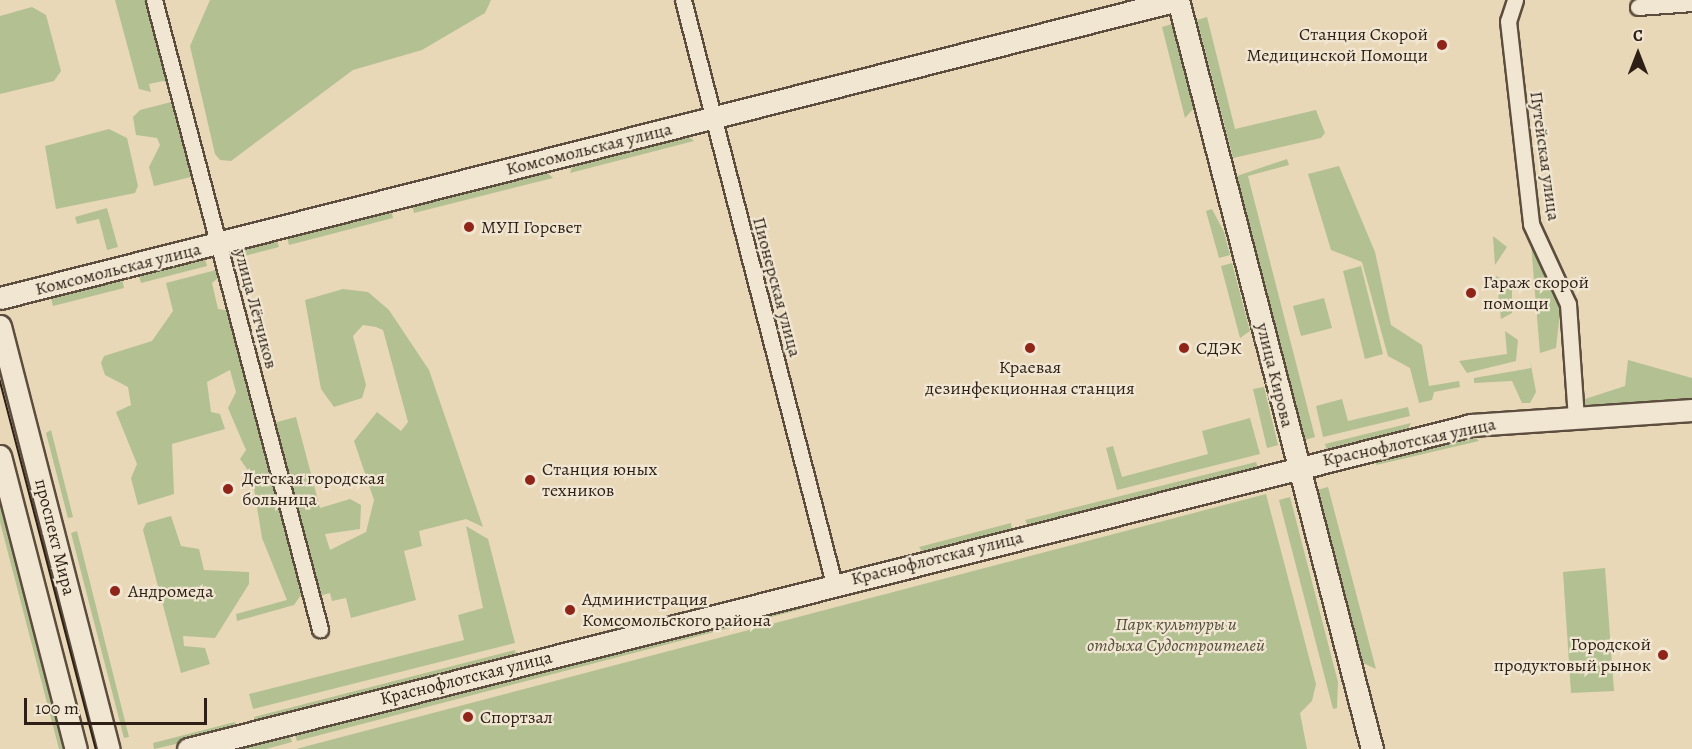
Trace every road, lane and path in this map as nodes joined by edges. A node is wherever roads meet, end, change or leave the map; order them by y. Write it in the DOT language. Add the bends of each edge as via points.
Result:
graph roads {
  1 [pos="154,0"];
  2 [pos="683,0"];
  3 [pos="1178,0"];
  4 [pos="1515,0"];
  5 [pos="1692,3"];
  6 [pos="1638,7"];
  7 [pos="713,118"];
  8 [pos="218,243"];
  9 [pos="0,298"];
  10 [pos="0,326"];
  11 [pos="1692,410"];
  12 [pos="1576,419"];
  13 [pos="0,456"];
  14 [pos="1299,466"];
  15 [pos="834,584"];
  16 [pos="320,629"];
  17 [pos="76,749"];
  18 [pos="109,749"];
  19 [pos="188,749"];
  20 [pos="1372,749"];
  1 -- 8 [label="street, улица Лётчиков"];
  2 -- 7 [label="street, Пионерская улица"];
  3 -- 7 [label="street, Комсомольская улица"];
  3 -- 14 [label="street, улица Кирова"];
  4 -- 12 [label="street, Путейская улица" via="1508,21 1531,225 1568,304"];
  5 -- 6 [label="street"];
  7 -- 8 [label="street, Комсомольская улица"];
  7 -- 15 [label="street, Пионерская улица"];
  8 -- 9 [label="street, Комсомольская улица"];
  8 -- 16 [label="street, улица Лётчиков"];
  10 -- 18 [label="street, проспект Мира"];
  11 -- 12 [label="street, Краснофлотская улица"];
  12 -- 14 [label="street, Краснофлотская улица" via="1551,416 1472,425"];
  13 -- 17 [label="street, проспект Мира"];
  14 -- 15 [label="street, Краснофлотская улица"];
  14 -- 20 [label="street, улица Кирова"];
  15 -- 19 [label="street, Краснофлотская улица"];
}
